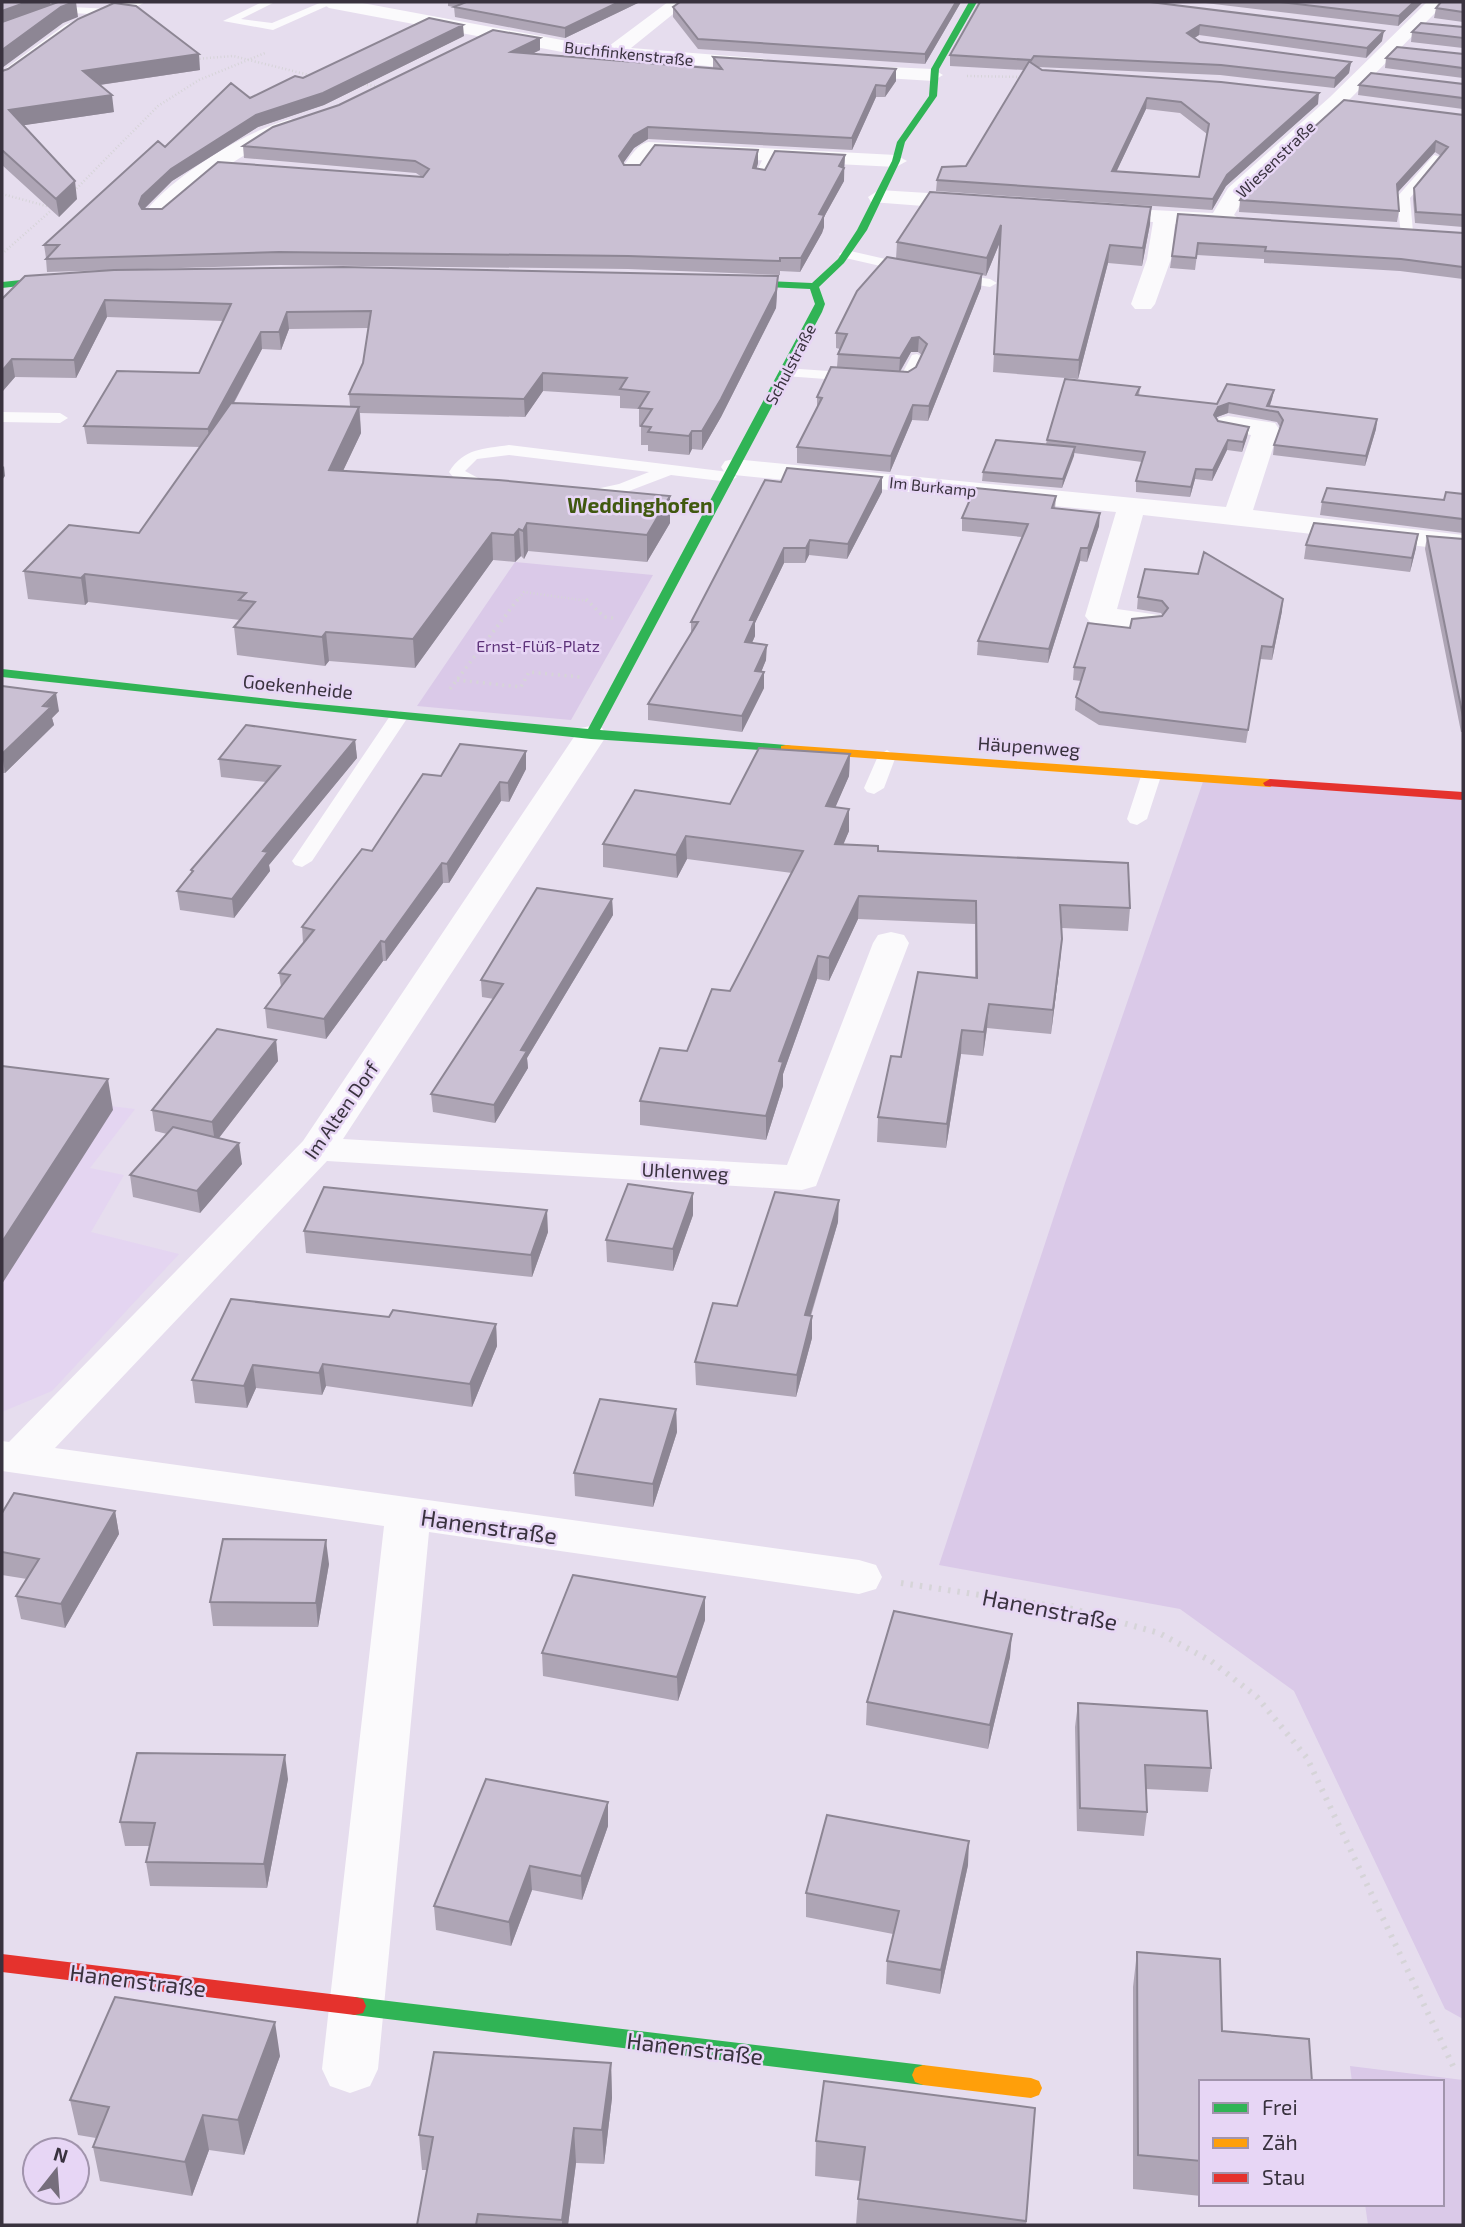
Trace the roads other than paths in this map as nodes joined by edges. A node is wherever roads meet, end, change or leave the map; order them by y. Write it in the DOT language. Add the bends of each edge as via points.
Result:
graph roads {
  1 [pos="137,2"];
  2 [pos="270,2"];
  3 [pos="330,2"];
  4 [pos="679,2"];
  5 [pos="974,2"];
  6 [pos="1437,2"];
  7 [pos="1449,2"];
  8 [pos="1456,3"];
  9 [pos="111,12"];
  10 [pos="39,20"];
  11 [pos="1438,27"];
  12 [pos="1372,32"];
  13 [pos="490,33"];
  14 [pos="1404,39"];
  15 [pos="464,46"];
  16 [pos="612,53"];
  17 [pos="1344,63"];
  18 [pos="784,66"];
  19 [pos="824,69"];
  20 [pos="1374,72"];
  21 [pos="933,75"];
  22 [pos="2,80"];
  23 [pos="1314,94"];
  24 [pos="1338,99"];
  25 [pos="1362,104"];
  26 [pos="306,120"];
  27 [pos="771,155"];
  28 [pos="1437,158"];
  29 [pos="896,161"];
  30 [pos="214,165"];
  31 [pos="254,168"];
  32 [pos="632,170"];
  33 [pos="760,177"];
  34 [pos="879,197"];
  35 [pos="1004,205"];
  36 [pos="1071,210"];
  37 [pos="154,215"];
  38 [pos="1165,217"];
  39 [pos="1219,220"];
  40 [pos="1259,223"];
  41 [pos="1380,230"];
  42 [pos="1406,232"];
  43 [pos="1429,233"];
  44 [pos="846,254"];
  45 [pos="87,277"];
  46 [pos="707,282"];
  47 [pos="990,284"];
  48 [pos="2,285"];
  49 [pos="814,286"];
  50 [pos="1143,304"];
  51 [pos="917,358"];
  52 [pos="785,372"];
  53 [pos="2,417"];
  54 [pos="60,418"];
  55 [pos="1228,424"];
  56 [pos="671,469"];
  57 [pos="731,472"];
  58 [pos="500,492"];
  59 [pos="565,496"];
  60 [pos="1132,505"];
  61 [pos="1237,516"];
  62 [pos="1463,543"];
  63 [pos="1149,621"];
  64 [pos="2,673"];
  65 [pos="399,717"];
  66 [pos="591,735"];
  67 [pos="887,756"];
  68 [pos="1151,776"];
  69 [pos="874,788"];
  70 [pos="1463,796"];
  71 [pos="1137,819"];
  72 [pos="302,861"];
  73 [pos="891,943"];
  74 [pos="317,1149"];
  75 [pos="11,1456"];
  76 [pos="408,1515"];
  77 [pos="859,1577"];
  78 [pos="2,1963"];
  79 [pos="358,2007"];
  80 [pos="350,2069"];
  81 [pos="1031,2088"];
  1 -- 9 [label="street"];
  2 -- 3 [label="lane" via="229,21 273,27"];
  3 -- 13 [label="street, Buchfinkenstraße"];
  4 -- 16 [label="street"];
  5 -- 21 [label="street"];
  6 -- 14 [label="street, Wiesenstraße"];
  7 -- 8 [label="street"];
  9 -- 10 [label="lane" via="71,9"];
  9 -- 22 [label="street" via="72,29"];
  11 -- 14 [label="street"];
  12 -- 14 [label="street"];
  13 -- 15 [label="street"];
  13 -- 16 [label="street, Buchfinkenstraße"];
  14 -- 20 [label="street, Wiesenstraße"];
  16 -- 18 [label="street, Buchfinkenstraße"];
  17 -- 20 [label="street"];
  19 -- 21 [label="street"];
  20 -- 24 [label="street, Wiesenstraße"];
  21 -- 29 [label="street" via="935,92 925,112 905,132"];
  23 -- 24 [label="street"];
  24 -- 25 [label="street"];
  24 -- 39 [label="street, Wiesenstraße" via="1236,193"];
  26 -- 30 [label="street" via="266,133"];
  27 -- 29 [label="street"];
  27 -- 32 [label="street" via="648,148"];
  27 -- 33 [label="lane"];
  28 -- 42 [label="lane" via="1402,197"];
  29 -- 34 [label="street"];
  30 -- 31 [label="street"];
  30 -- 37 [label="street"];
  34 -- 35 [label="street"];
  34 -- 44 [label="street"];
  36 -- 38 [label="street"];
  38 -- 39 [label="street"];
  38 -- 50 [label="street" via="1158,260"];
  39 -- 40 [label="street"];
  41 -- 42 [label="street"];
  42 -- 43 [label="street"];
  44 -- 47 [label="lane"];
  44 -- 49 [label="street"];
  45 -- 48 [label="street"];
  46 -- 49 [label="street"];
  49 -- 52 [label="street, Schulstraße" via="820,304"];
  51 -- 52 [label="lane" via="906,381"];
  52 -- 57 [label="street, Schulstraße"];
  53 -- 54 [label="lane"];
  55 -- 61 [label="street" via="1266,429"];
  56 -- 57 [label="lane"];
  56 -- 58 [label="lane" via="509,450 473,455 463,462 457,472 464,479"];
  56 -- 59 [label="lane" via="623,488"];
  57 -- 60 [label="street, Im Burkamp"];
  57 -- 66 [label="street, Schulstraße"];
  60 -- 61 [label="street, Im Burkamp"];
  60 -- 63 [label="street" via="1100,615"];
  61 -- 62 [label="street, Im Burkamp"];
  64 -- 65 [label="street, Goekenheide"];
  65 -- 66 [label="street, Goekenheide"];
  65 -- 72 [label="lane"];
  66 -- 67 [label="street, Häupenweg"];
  66 -- 74 [label="street, Im Alten Dorf"];
  67 -- 68 [label="street, Häupenweg"];
  67 -- 69 [label="lane"];
  68 -- 70 [label="street, Häupenweg"];
  68 -- 71 [label="lane"];
  73 -- 74 [label="street, Uhlenweg" via="802,1178"];
  74 -- 75 [label="street, Im Alten Dorf"];
  75 -- 76 [label="street, Hanenstraße"];
  76 -- 77 [label="street, Hanenstraße"];
  76 -- 79 [label="street, Hanenstraße"];
  78 -- 79 [label="street, Hanenstraße"];
  79 -- 80 [label="street, Hanenstraße"];
  79 -- 81 [label="street, Hanenstraße"];
}
